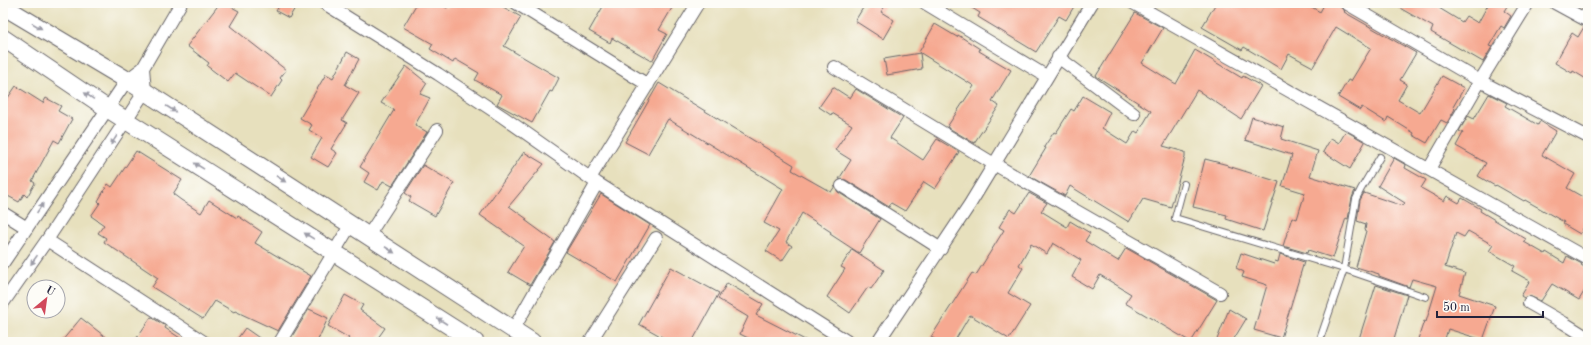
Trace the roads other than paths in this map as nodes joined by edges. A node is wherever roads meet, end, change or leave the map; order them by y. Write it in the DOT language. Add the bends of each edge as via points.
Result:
graph roads {
  1 [pos="181,3"];
  2 [pos="324,3"];
  3 [pos="516,3"];
  4 [pos="698,3"];
  5 [pos="925,3"];
  6 [pos="1092,3"];
  7 [pos="1133,3"];
  8 [pos="1346,3"];
  9 [pos="1528,3"];
  10 [pos="1556,3"];
  11 [pos="3,6"];
  12 [pos="1588,21"];
  13 [pos="3,38"];
  14 [pos="1058,57"];
  15 [pos="834,67"];
  16 [pos="143,68"];
  17 [pos="1046,76"];
  18 [pos="127,80"];
  19 [pos="1480,81"];
  20 [pos="648,85"];
  21 [pos="145,91"];
  22 [pos="108,109"];
  23 [pos="1134,114"];
  24 [pos="127,121"];
  25 [pos="437,130"];
  26 [pos="1588,137"];
  27 [pos="1380,157"];
  28 [pos="994,164"];
  29 [pos="1429,169"];
  30 [pos="594,181"];
  31 [pos="1184,184"];
  32 [pos="842,186"];
  33 [pos="3,213"];
  34 [pos="351,224"];
  35 [pos="27,228"];
  36 [pos="368,236"];
  37 [pos="656,238"];
  38 [pos="47,240"];
  39 [pos="940,249"];
  40 [pos="334,252"];
  41 [pos="1588,259"];
  42 [pos="3,264"];
  43 [pos="1344,269"];
  44 [pos="1220,293"];
  45 [pos="1426,297"];
  46 [pos="3,303"];
  47 [pos="1529,303"];
  48 [pos="513,330"];
  49 [pos="1588,338"];
  50 [pos="204,342"];
  51 [pos="280,342"];
  52 [pos="475,342"];
  53 [pos="532,342"];
  54 [pos="590,342"];
  55 [pos="848,342"];
  56 [pos="878,342"];
  57 [pos="1319,342"];
  1 -- 16 [label="street"];
  2 -- 30 [label="street" via="438,74"];
  3 -- 20 [label="street"];
  4 -- 20 [label="street"];
  5 -- 17 [label="street"];
  6 -- 14 [label="street"];
  7 -- 29 [label="street"];
  8 -- 19 [label="street"];
  9 -- 19 [label="street"];
  10 -- 12 [label="street"];
  11 -- 18 [label="street, one-way"];
  22 -- 13 [label="street, one-way"];
  14 -- 17 [label="street"];
  14 -- 23 [label="street"];
  15 -- 28 [label="street"];
  16 -- 18 [label="street"];
  16 -- 21 [label="street"];
  17 -- 28 [label="street"];
  18 -- 21 [label="street"];
  18 -- 22 [label="street"];
  19 -- 26 [label="street"];
  19 -- 29 [label="street"];
  20 -- 30 [label="street"];
  21 -- 24 [label="street"];
  21 -- 34 [label="street, one-way"];
  22 -- 24 [label="street"];
  35 -- 22 [label="street, one-way"];
  24 -- 38 [label="street, one-way"];
  40 -- 24 [label="street, one-way"];
  25 -- 36 [label="street"];
  27 -- 43 [label="lane" via="1356,199"];
  28 -- 39 [label="street"];
  28 -- 44 [label="street"];
  29 -- 41 [label="street"];
  30 -- 48 [label="street"];
  30 -- 55 [label="street"];
  31 -- 43 [label="lane" via="1175,218"];
  32 -- 39 [label="street"];
  33 -- 35 [label="street"];
  34 -- 36 [label="street"];
  34 -- 40 [label="street"];
  35 -- 42 [label="street"];
  36 -- 48 [label="street, one-way"];
  37 -- 54 [label="street"];
  38 -- 46 [label="street, one-way"];
  38 -- 50 [label="street"];
  39 -- 56 [label="street"];
  40 -- 51 [label="street"];
  52 -- 40 [label="street, one-way"];
  43 -- 45 [label="lane"];
  43 -- 57 [label="lane"];
  47 -- 49 [label="street"];
  48 -- 53 [label="street"];
}
